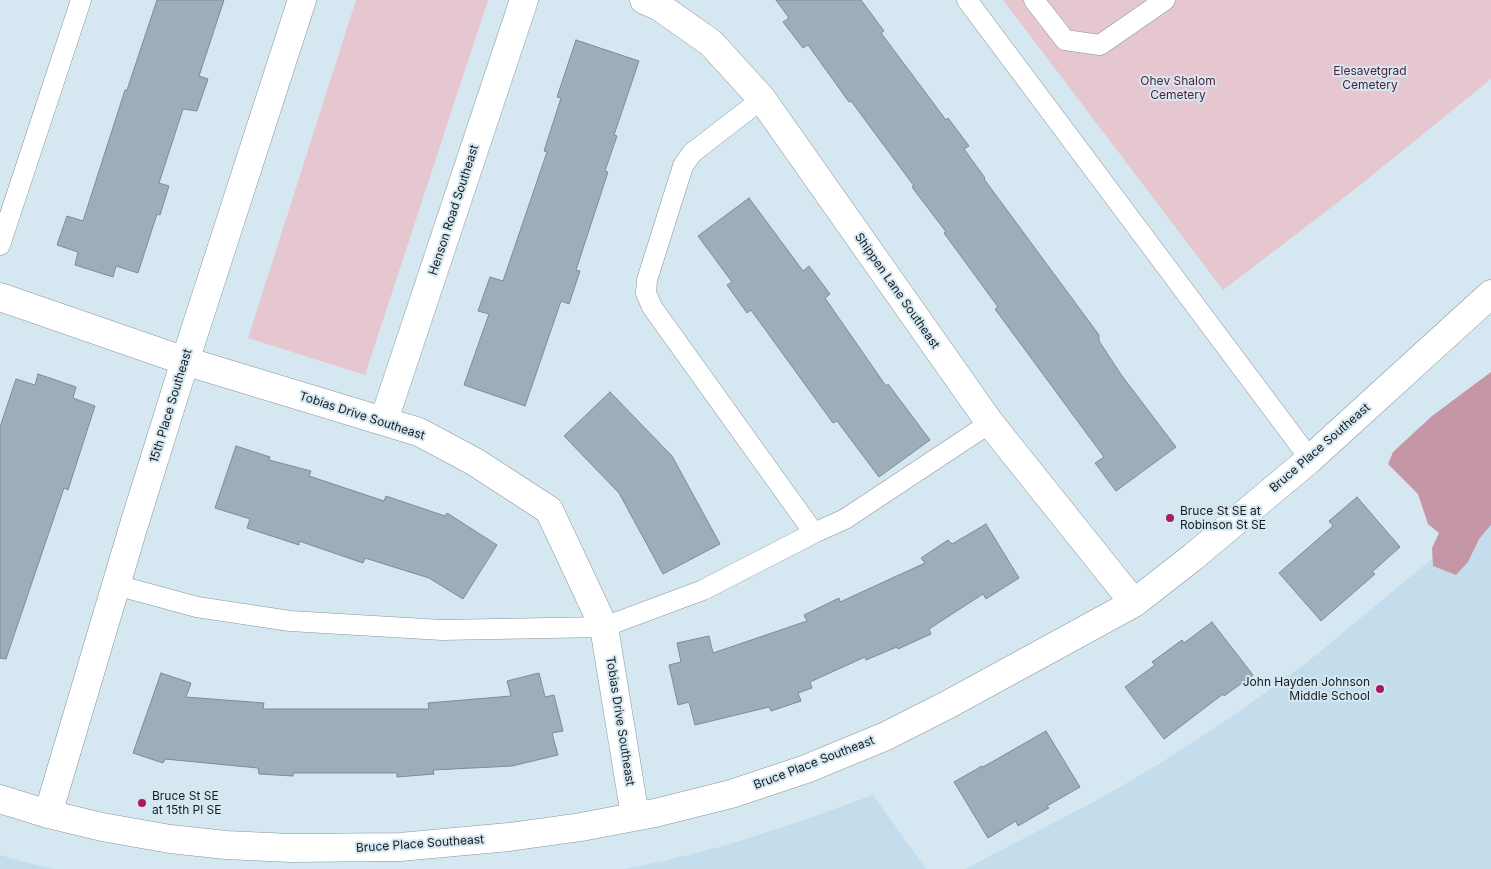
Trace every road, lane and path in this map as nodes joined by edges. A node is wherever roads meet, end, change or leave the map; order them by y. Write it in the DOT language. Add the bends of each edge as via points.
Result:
graph roads {
  1 [pos="81,0"];
  2 [pos="302,0"];
  3 [pos="524,0"];
  4 [pos="644,0"];
  5 [pos="967,0"];
  6 [pos="1034,0"];
  7 [pos="1165,0"];
  8 [pos="762,99"];
  9 [pos="0,245"];
  10 [pos="1491,294"];
  11 [pos="0,297"];
  12 [pos="185,361"];
  13 [pos="384,420"];
  14 [pos="990,423"];
  15 [pos="1310,458"];
  16 [pos="814,532"];
  17 [pos="116,585"];
  18 [pos="1134,602"];
  19 [pos="604,627"];
  20 [pos="0,799"];
  21 [pos="48,814"];
  22 [pos="635,816"];
  1 -- 9 [label="lane"];
  2 -- 12 [label="street, 15th Place Southeast"];
  3 -- 13 [label="street, Henson Road Southeast"];
  4 -- 8 [label="street, Shippen Lane Southeast" via="660,7 711,43"];
  5 -- 15 [label="lane"];
  6 -- 7 [label="lane" via="1065,40 1100,45"];
  8 -- 14 [label="street, Shippen Lane Southeast"];
  8 -- 16 [label="lane" via="692,153 684,166 647,280 646,293 652,306"];
  10 -- 15 [label="street, Bruce Place Southeast"];
  11 -- 12 [label="street, Tobias Drive Southeast"];
  12 -- 13 [label="street, Tobias Drive Southeast"];
  12 -- 17 [label="street, 15th Place Southeast"];
  13 -- 19 [label="street, Tobias Drive Southeast" via="419,432 475,462 549,510"];
  14 -- 16 [label="lane" via="845,519"];
  14 -- 18 [label="street, Shippen Lane Southeast"];
  15 -- 18 [label="street, Bruce Place Southeast" via="1193,557"];
  16 -- 19 [label="lane" via="703,590"];
  17 -- 19 [label="lane" via="197,606 290,621 442,630"];
  17 -- 21 [label="street, 15th Place Southeast"];
  18 -- 22 [label="street, Bruce Place Southeast" via="886,736 806,769 731,794"];
  19 -- 22 [label="street, Tobias Drive Southeast"];
  20 -- 21 [label="street, Bruce Place Southeast"];
  21 -- 22 [label="street, Bruce Place Southeast" via="170,838 291,848 436,845 509,838"];
}
